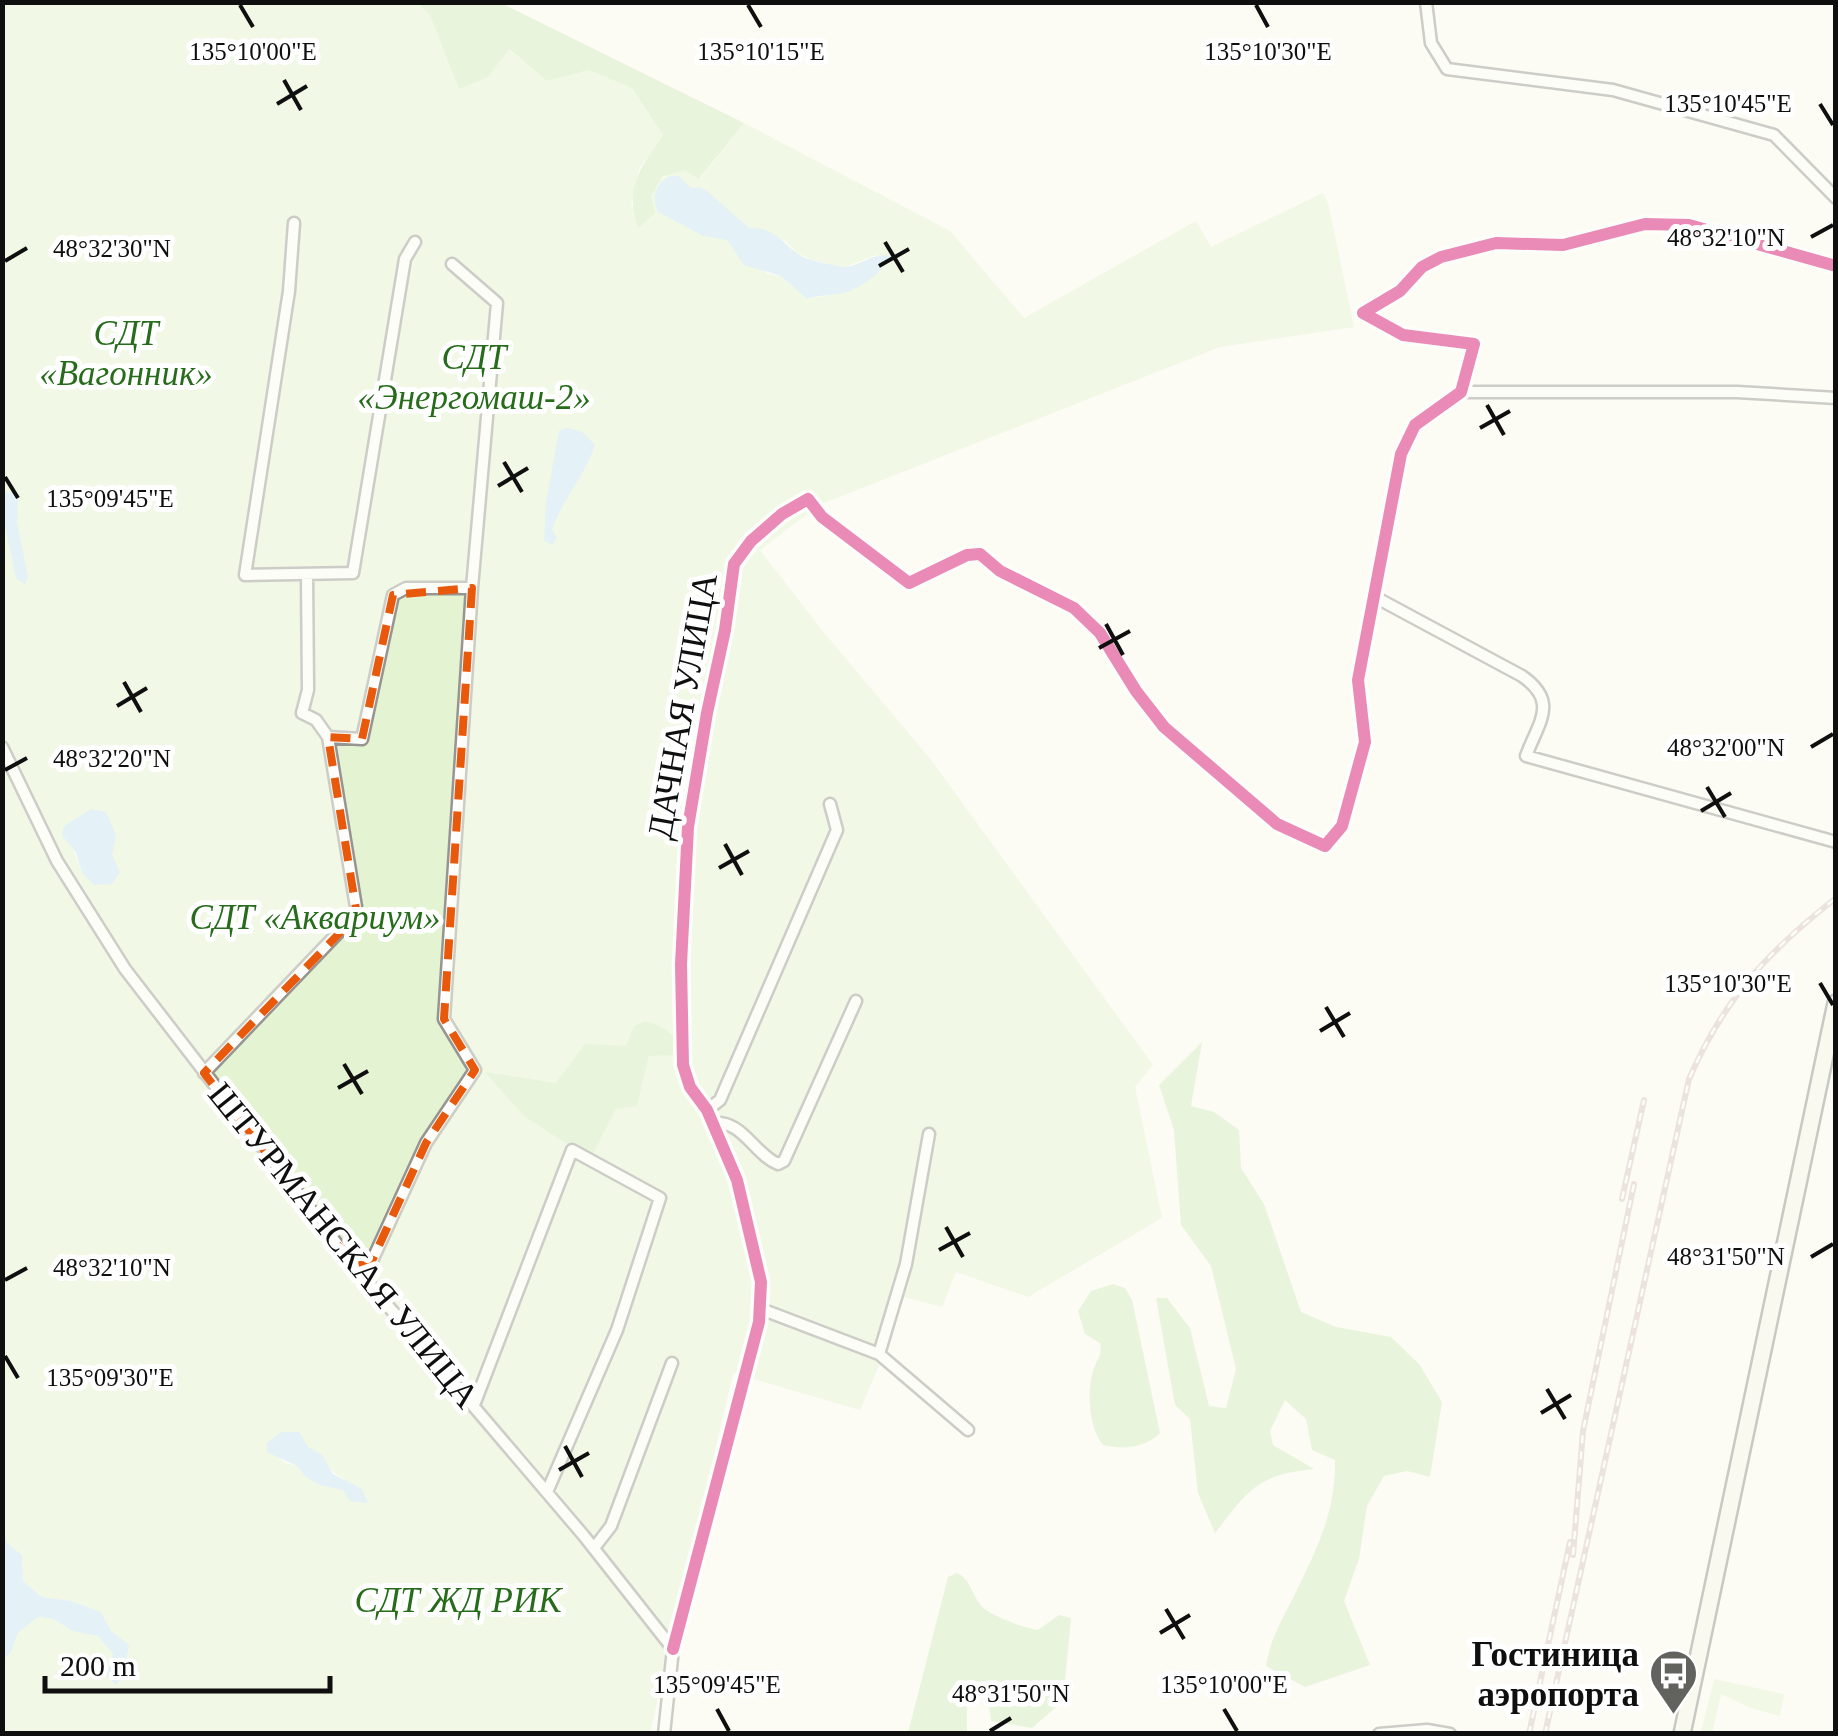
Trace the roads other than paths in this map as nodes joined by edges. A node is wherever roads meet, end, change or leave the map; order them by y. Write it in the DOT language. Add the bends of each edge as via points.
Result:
graph roads {
  1 [pos="1426,2"];
  2 [pos="1836,198"];
  3 [pos="294,223"];
  4 [pos="415,242"];
  5 [pos="452,264"];
  6 [pos="1836,266"];
  7 [pos="1462,392"];
  8 [pos="1836,398"];
  9 [pos="306,574"];
  10 [pos="472,588"];
  11 [pos="1374,597"];
  12 [pos="328,736"];
  13 [pos="2,748"];
  14 [pos="830,804"];
  15 [pos="1836,842"];
  16 [pos="856,1001"];
  17 [pos="1836,1003"];
  18 [pos="204,1074"];
  19 [pos="707,1110"];
  20 [pos="712,1123"];
  21 [pos="929,1134"];
  22 [pos="354,1266"];
  23 [pos="760,1309"];
  24 [pos="879,1354"];
  25 [pos="672,1363"];
  26 [pos="474,1406"];
  27 [pos="968,1430"];
  28 [pos="547,1492"];
  29 [pos="594,1548"];
  30 [pos="673,1648"];
  31 [pos="664,1734"];
  32 [pos="1379,1734"];
  33 [pos="1450,1734"];
  34 [pos="1682,1734"];
  1 -- 2 [label="street" via="1431,43 1447,69 1613,90 1774,135"];
  3 -- 9 [label="street" via="245,575"];
  4 -- 9 [label="street" via="405,259 353,573"];
  5 -- 10 [label="street" via="497,304"];
  6 -- 7 [label="street" via="1689,225 1651,224 1563,245 1496,242 1441,256 1363,313 1403,335 1474,344"];
  7 -- 8 [label="street"];
  7 -- 11 [label="street" via="1415,425 1401,454"];
  9 -- 12 [label="street" via="308,690 302,713"];
  10 -- 12 [label="street" via="406,588 393,595 362,739"];
  10 -- 22 [label="street" via="444,1019 475,1070 426,1143 371,1263"];
  11 -- 15 [label="street" via="1522,676 1543,695 1526,756"];
  11 -- 19 [label="street, ДАЧНАЯ УЛИЦА" via="1358,680 1365,742 1342,826 1324,846 1277,824 1164,727 1100,633 1069,604 974,554 908,582 808,499 782,514 734,564 688,827 680,964 683,1066"];
  12 -- 18 [label="street" via="356,916"];
  13 -- 18 [label="street, ШТУРМАНСКАЯ УЛИЦА" via="80,902"];
  14 -- 19 [label="street" via="837,830 720,1100"];
  16 -- 20 [label="street" via="784,1161 770,1161 733,1126"];
  17 -- 34 [label="main road"];
  18 -- 22 [label="street, ШТУРМАНСКАЯ УЛИЦА"];
  19 -- 20 [label="street, ДАЧНАЯ УЛИЦА"];
  20 -- 23 [label="street, ДАЧНАЯ УЛИЦА" via="737,1180 761,1282"];
  21 -- 24 [label="street" via="906,1264"];
  22 -- 26 [label="street, ШТУРМАНСКАЯ УЛИЦА"];
  23 -- 24 [label="street"];
  23 -- 30 [label="street, ДАЧНАЯ УЛИЦА"];
  24 -- 27 [label="street"];
  25 -- 29 [label="street" via="610,1526"];
  26 -- 28 [label="street, ШТУРМАНСКАЯ УЛИЦА"];
  26 -- 28 [label="street" via="572,1150 660,1198 617,1330"];
  28 -- 29 [label="street, ШТУРМАНСКАЯ УЛИЦА"];
  29 -- 30 [label="street, ШТУРМАНСКАЯ УЛИЦА"];
  30 -- 31 [label="street"];
  32 -- 33 [label="street"];
}
